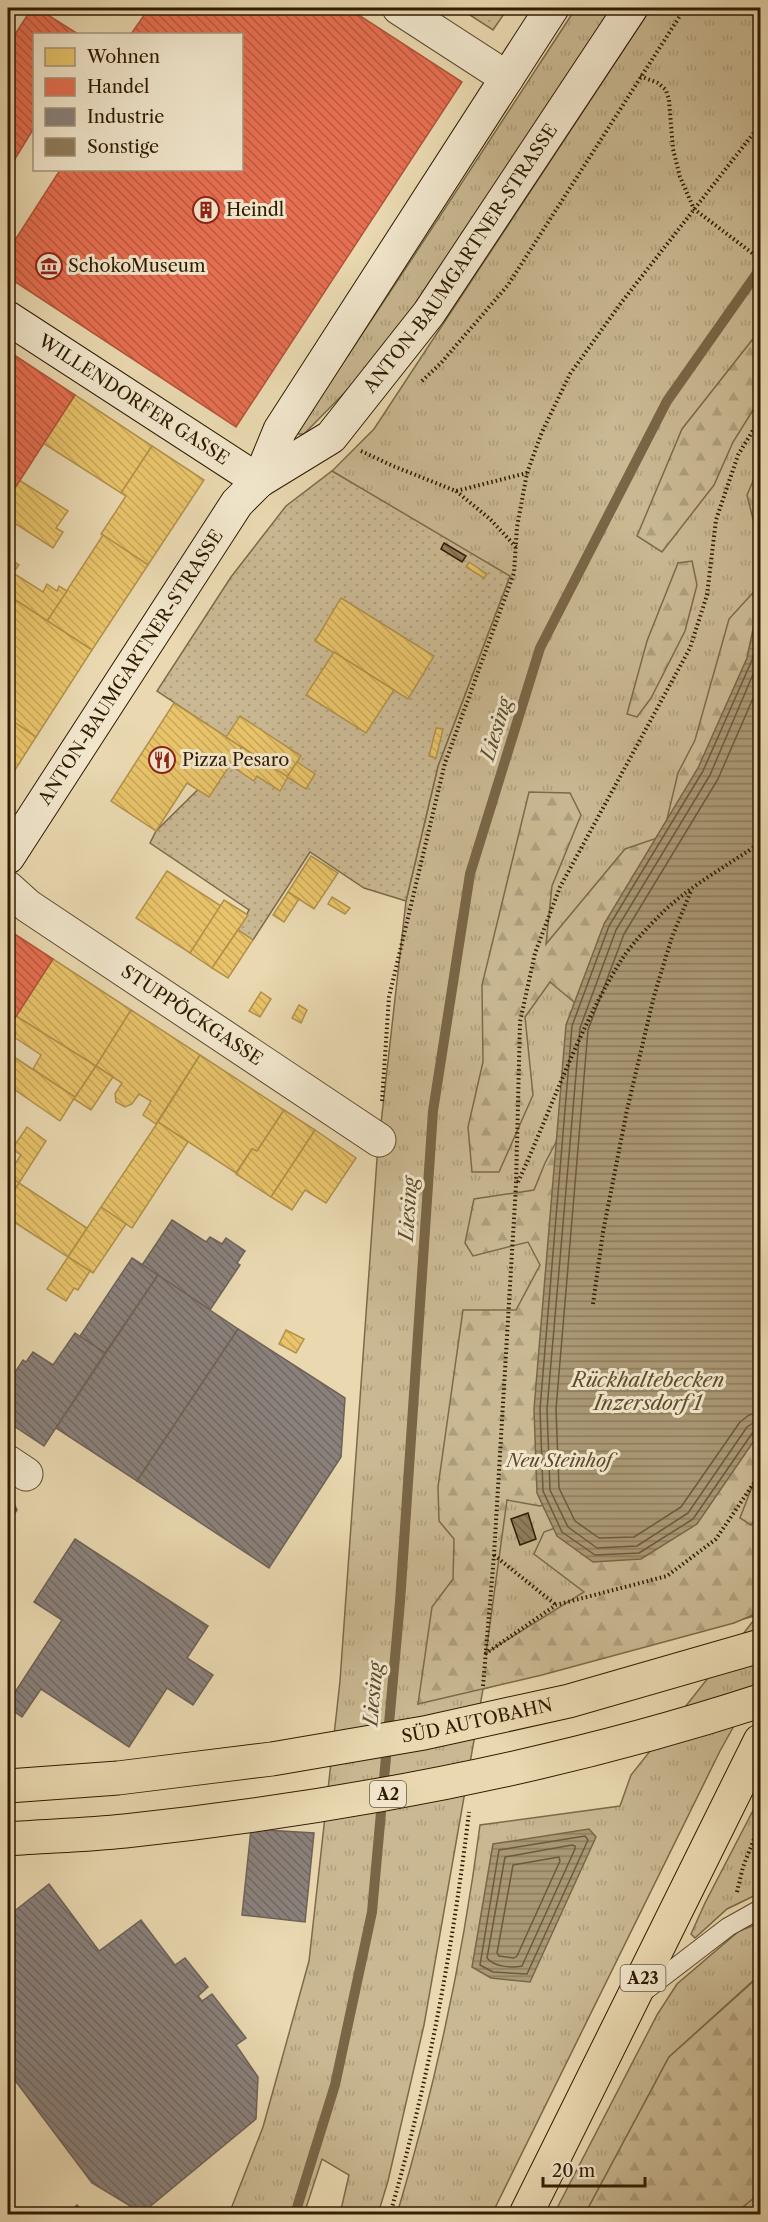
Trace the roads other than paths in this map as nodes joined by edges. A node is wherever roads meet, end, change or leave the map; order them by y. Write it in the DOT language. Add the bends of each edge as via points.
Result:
graph roads {
  1 [pos="399,8"];
  2 [pos="552,8"];
  3 [pos="632,8"];
  4 [pos="507,78"];
  5 [pos="8,318"];
  6 [pos="259,481"];
  7 [pos="8,857"];
  8 [pos="8,888"];
  9 [pos="379,1140"];
  10 [pos="760,1646"];
  11 [pos="760,1701"];
  12 [pos="760,1741"];
  13 [pos="8,1785"];
  14 [pos="8,1839"];
  15 [pos="760,1909"];
  16 [pos="632,2001"];
  17 [pos="526,2214"];
  1 -- 4 [label="main road"];
  2 -- 4 [label="main road, ANTON-BAUMGARTNER-STRASSE"];
  3 -- 6 [label="main road, ANTON-BAUMGARTNER-STRASSE" via="429,313 331,436"];
  4 -- 6 [label="main road, ANTON-BAUMGARTNER-STRASSE" via="280,430"];
  5 -- 6 [label="main road, WILLENDORFER GASSE"];
  6 -- 7 [label="main road, ANTON-BAUMGARTNER-STRASSE" via="237,503"];
  8 -- 9 [label="main road, STUPPÖCKGASSE" via="28,906"];
  10 -- 13 [label="highway, SÜD AUTOBAHN, bridge" via="569,1701 424,1733 272,1759 118,1778"];
  11 -- 14 [label="highway, A2, bridge" via="582,1752 425,1788 124,1831"];
  12 -- 16 [label="highway, A23"];
  15 -- 16 [label="lane" via="728,1927"];
  16 -- 17 [label="highway, A23"];
}
